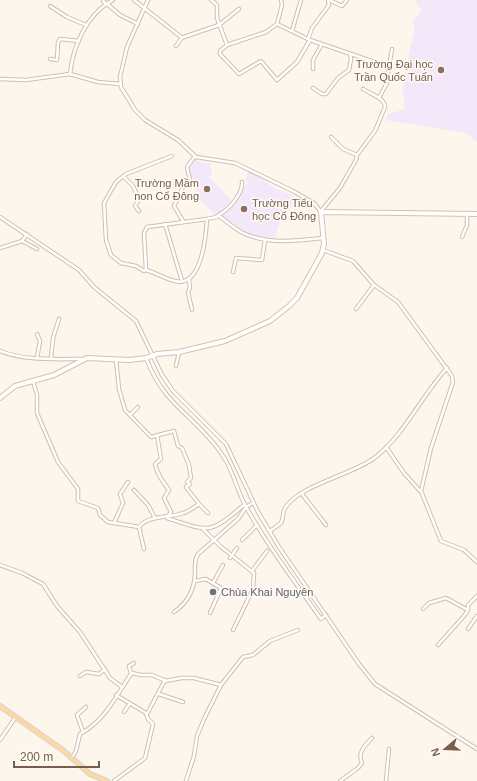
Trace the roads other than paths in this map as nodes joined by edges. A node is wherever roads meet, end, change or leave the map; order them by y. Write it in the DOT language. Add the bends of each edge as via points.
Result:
graph roads {
  1 [pos="103,0"];
  2 [pos="113,0"];
  3 [pos="134,0"];
  4 [pos="148,0"];
  5 [pos="211,0"];
  6 [pos="281,0"];
  7 [pos="301,0"];
  8 [pos="328,0"];
  9 [pos="347,0"];
  10 [pos="106,3"];
  11 [pos="50,6"];
  12 [pos="144,8"];
  13 [pos="239,9"];
  14 [pos="138,24"];
  15 [pos="277,24"];
  16 [pos="86,25"];
  17 [pos="219,25"];
  18 [pos="292,31"];
  19 [pos="182,38"];
  20 [pos="309,40"];
  21 [pos="79,41"];
  22 [pos="322,44"];
  23 [pos="227,45"];
  24 [pos="176,46"];
  25 [pos="392,49"];
  26 [pos="350,54"];
  27 [pos="50,59"];
  28 [pos="389,67"];
  29 [pos="313,69"];
  30 [pos="70,74"];
  31 [pos="0,79"];
  32 [pos="120,84"];
  33 [pos="313,88"];
  34 [pos="363,89"];
  35 [pos="379,98"];
  36 [pos="331,137"];
  37 [pos="357,155"];
  38 [pos="172,156"];
  39 [pos="195,156"];
  40 [pos="124,177"];
  41 [pos="242,182"];
  42 [pos="140,211"];
  43 [pos="321,212"];
  44 [pos="467,214"];
  45 [pos="477,214"];
  46 [pos="219,216"];
  47 [pos="0,217"];
  48 [pos="207,218"];
  49 [pos="183,221"];
  50 [pos="165,224"];
  51 [pos="27,234"];
  52 [pos="462,237"];
  53 [pos="323,238"];
  54 [pos="264,240"];
  55 [pos="22,241"];
  56 [pos="0,248"];
  57 [pos="36,249"];
  58 [pos="323,250"];
  59 [pos="146,270"];
  60 [pos="232,272"];
  61 [pos="189,279"];
  62 [pos="182,281"];
  63 [pos="374,285"];
  64 [pos="356,309"];
  65 [pos="192,310"];
  66 [pos="59,319"];
  67 [pos="37,334"];
  68 [pos="0,351"];
  69 [pos="179,352"];
  70 [pos="149,357"];
  71 [pos="37,358"];
  72 [pos="51,359"];
  73 [pos="84,359"];
  74 [pos="116,359"];
  75 [pos="176,366"];
  76 [pos="447,368"];
  77 [pos="33,381"];
  78 [pos="0,398"];
  79 [pos="138,407"];
  80 [pos="130,415"];
  81 [pos="157,435"];
  82 [pos="386,447"];
  83 [pos="128,482"];
  84 [pos="134,490"];
  85 [pos="420,491"];
  86 [pos="302,494"];
  87 [pos="254,503"];
  88 [pos="199,504"];
  89 [pos="246,506"];
  90 [pos="208,513"];
  91 [pos="155,518"];
  92 [pos="166,518"];
  93 [pos="114,523"];
  94 [pos="257,525"];
  95 [pos="326,525"];
  96 [pos="139,526"];
  97 [pos="203,529"];
  98 [pos="270,531"];
  99 [pos="214,540"];
  100 [pos="242,540"];
  101 [pos="237,548"];
  102 [pos="144,549"];
  103 [pos="267,551"];
  104 [pos="230,556"];
  105 [pos="477,562"];
  106 [pos="0,565"];
  107 [pos="223,565"];
  108 [pos="252,571"];
  109 [pos="195,581"];
  110 [pos="213,583"];
  111 [pos="477,596"];
  112 [pos="423,609"];
  113 [pos="468,610"];
  114 [pos="174,612"];
  115 [pos="210,612"];
  116 [pos="326,615"];
  117 [pos="477,616"];
  118 [pos="468,629"];
  119 [pos="233,630"];
  120 [pos="298,630"];
  121 [pos="438,645"];
  122 [pos="134,663"];
  123 [pos="105,669"];
  124 [pos="132,673"];
  125 [pos="80,676"];
  126 [pos="164,680"];
  127 [pos="221,685"];
  128 [pos="122,687"];
  129 [pos="159,694"];
  130 [pos="116,695"];
  131 [pos="183,702"];
  132 [pos="130,703"];
  133 [pos="0,706"];
  134 [pos="86,707"];
  135 [pos="124,712"];
  136 [pos="147,714"];
  137 [pos="15,718"];
  138 [pos="83,732"];
  139 [pos="372,738"];
  140 [pos="0,740"];
  141 [pos="389,749"];
  142 [pos="477,749"];
  143 [pos="72,758"];
  144 [pos="107,781"];
  145 [pos="114,781"];
  146 [pos="186,781"];
  147 [pos="340,781"];
  148 [pos="386,781"];
  1 -- 10 [label="street"];
  2 -- 10 [label="street"];
  3 -- 12 [label="street"];
  4 -- 12 [label="street"];
  5 -- 17 [label="street" via="217,5"];
  6 -- 15 [label="street"];
  7 -- 18 [label="street"];
  8 -- 9 [label="street" via="342,6"];
  8 -- 20 [label="street" via="329,5 312,28"];
  10 -- 14 [label="street" via="120,15"];
  10 -- 16 [label="street"];
  11 -- 16 [label="street"];
  12 -- 14 [label="street"];
  12 -- 19 [label="street"];
  13 -- 17 [label="street"];
  14 -- 32 [label="street" via="122,61"];
  15 -- 18 [label="street"];
  15 -- 23 [label="street" via="266,32"];
  16 -- 21 [label="street"];
  17 -- 19 [label="street"];
  17 -- 23 [label="street"];
  18 -- 20 [label="street"];
  19 -- 24 [label="street"];
  20 -- 22 [label="street"];
  20 -- 23 [label="street" via="296,62 277,80 261,61 239,74 220,54"];
  21 -- 27 [label="street" via="60,39 57,60"];
  21 -- 30 [label="street"];
  22 -- 26 [label="street"];
  22 -- 29 [label="street" via="312,60"];
  25 -- 28 [label="street"];
  26 -- 28 [label="street"];
  26 -- 33 [label="street" via="348,70 326,94"];
  28 -- 35 [label="street" via="389,79"];
  30 -- 31 [label="street" via="26,80"];
  30 -- 32 [label="street" via="98,82"];
  32 -- 39 [label="street" via="139,114 178,140"];
  34 -- 35 [label="street"];
  35 -- 37 [label="street" via="385,107 374,131"];
  36 -- 37 [label="street" via="343,149"];
  37 -- 43 [label="street" via="340,188"];
  38 -- 40 [label="street"];
  39 -- 43 [label="street" via="235,163 293,190 314,203"];
  39 -- 49 [label="street" via="187,167 190,180 183,187 174,206"];
  40 -- 42 [label="street" via="133,186 139,199 135,206"];
  40 -- 59 [label="street" via="116,182 104,203 106,242 114,258 121,263"];
  41 -- 46 [label="street" via="237,197"];
  43 -- 44 [label="street"];
  43 -- 53 [label="street"];
  44 -- 45 [label="street"];
  44 -- 52 [label="street" via="467,225"];
  46 -- 48 [label="street"];
  46 -- 54 [label="street" via="241,231"];
  47 -- 51 [label="street"];
  48 -- 49 [label="street"];
  48 -- 61 [label="street" via="204,250"];
  49 -- 50 [label="street"];
  50 -- 59 [label="street" via="150,226 144,231"];
  50 -- 62 [label="street"];
  51 -- 55 [label="street"];
  51 -- 70 [label="street" via="79,270 94,287 133,317 138,324"];
  53 -- 54 [label="street"];
  53 -- 58 [label="street"];
  54 -- 60 [label="street" via="262,260 236,258"];
  55 -- 56 [label="street"];
  55 -- 57 [label="street"];
  58 -- 63 [label="street" via="353,261"];
  58 -- 69 [label="street" via="294,302 270,321 225,341"];
  59 -- 62 [label="street" via="176,282"];
  61 -- 62 [label="street"];
  61 -- 65 [label="street" via="188,292"];
  63 -- 64 [label="street"];
  63 -- 76 [label="street" via="398,302"];
  66 -- 72 [label="street" via="53,338"];
  67 -- 71 [label="street" via="40,341"];
  68 -- 71 [label="street"];
  69 -- 70 [label="street"];
  69 -- 75 [label="street"];
  70 -- 74 [label="street"];
  70 -- 87 [label="street" via="173,391 226,444"];
  70 -- 89 [label="street" via="151,370 167,395 221,452"];
  71 -- 72 [label="street"];
  72 -- 73 [label="street"];
  73 -- 74 [label="street"];
  73 -- 77 [label="street" via="54,375"];
  74 -- 80 [label="street" via="119,388 125,410"];
  76 -- 82 [label="street"];
  76 -- 85 [label="street" via="453,382"];
  77 -- 78 [label="street" via="15,386"];
  77 -- 93 [label="street" via="37,395 36,413 58,462 78,489 78,500 98,508 102,517"];
  79 -- 80 [label="street"];
  80 -- 81 [label="street" via="151,437"];
  81 -- 88 [label="street" via="174,431 178,446 182,448 189,465 190,478 187,482 190,484 186,487"];
  81 -- 92 [label="street" via="161,459 155,466 169,492 164,498 171,512"];
  82 -- 85 [label="street"];
  82 -- 86 [label="street" via="367,462"];
  83 -- 93 [label="street" via="120,494 123,503"];
  84 -- 91 [label="street" via="148,505"];
  85 -- 105 [label="street" via="441,541 464,550"];
  86 -- 95 [label="street"];
  86 -- 98 [label="street" via="284,508 281,523"];
  87 -- 89 [label="street"];
  87 -- 98 [label="street"];
  88 -- 90 [label="street"];
  88 -- 92 [label="street" via="185,513"];
  89 -- 94 [label="street"];
  89 -- 97 [label="street" via="222,523"];
  89 -- 99 [label="street" via="238,519"];
  91 -- 92 [label="street"];
  91 -- 96 [label="street"];
  92 -- 97 [label="street"];
  93 -- 96 [label="street"];
  94 -- 100 [label="street"];
  94 -- 116 [label="street" via="321,619"];
  96 -- 102 [label="street"];
  97 -- 99 [label="street"];
  98 -- 116 [label="street"];
  99 -- 104 [label="street"];
  99 -- 109 [label="street" via="195,558"];
  101 -- 104 [label="street"];
  103 -- 108 [label="street"];
  104 -- 108 [label="street"];
  106 -- 123 [label="street" via="43,584"];
  107 -- 110 [label="street"];
  108 -- 119 [label="street" via="255,576 253,589"];
  109 -- 110 [label="street" via="206,579"];
  109 -- 114 [label="street" via="190,594"];
  110 -- 115 [label="street" via="221,588"];
  111 -- 113 [label="street" via="468,605"];
  112 -- 113 [label="street" via="429,603 446,598"];
  113 -- 121 [label="street"];
  116 -- 142 [label="street" via="375,684"];
  117 -- 118 [label="street"];
  120 -- 127 [label="street" via="270,641 253,655 243,657"];
  122 -- 124 [label="street" via="129,666"];
  123 -- 125 [label="street" via="99,674 86,672"];
  123 -- 128 [label="street" via="110,678"];
  124 -- 126 [label="street" via="152,675"];
  124 -- 128 [label="street"];
  126 -- 127 [label="street" via="194,678"];
  126 -- 129 [label="street"];
  127 -- 146 [label="street" via="197,736"];
  128 -- 130 [label="street"];
  129 -- 131 [label="street"];
  129 -- 136 [label="street"];
  130 -- 132 [label="street"];
  130 -- 138 [label="street" via="100,720"];
  132 -- 135 [label="street"];
  132 -- 136 [label="street"];
  133 -- 137 [label="main road"];
  134 -- 138 [label="street" via="77,715"];
  136 -- 145 [label="street" via="153,724 145,758"];
  137 -- 140 [label="street"];
  137 -- 143 [label="main road"];
  138 -- 143 [label="street" via="78,737"];
  139 -- 147 [label="street" via="362,750 362,763"];
  141 -- 148 [label="street"];
  143 -- 144 [label="main road" via="90,774"];
}
